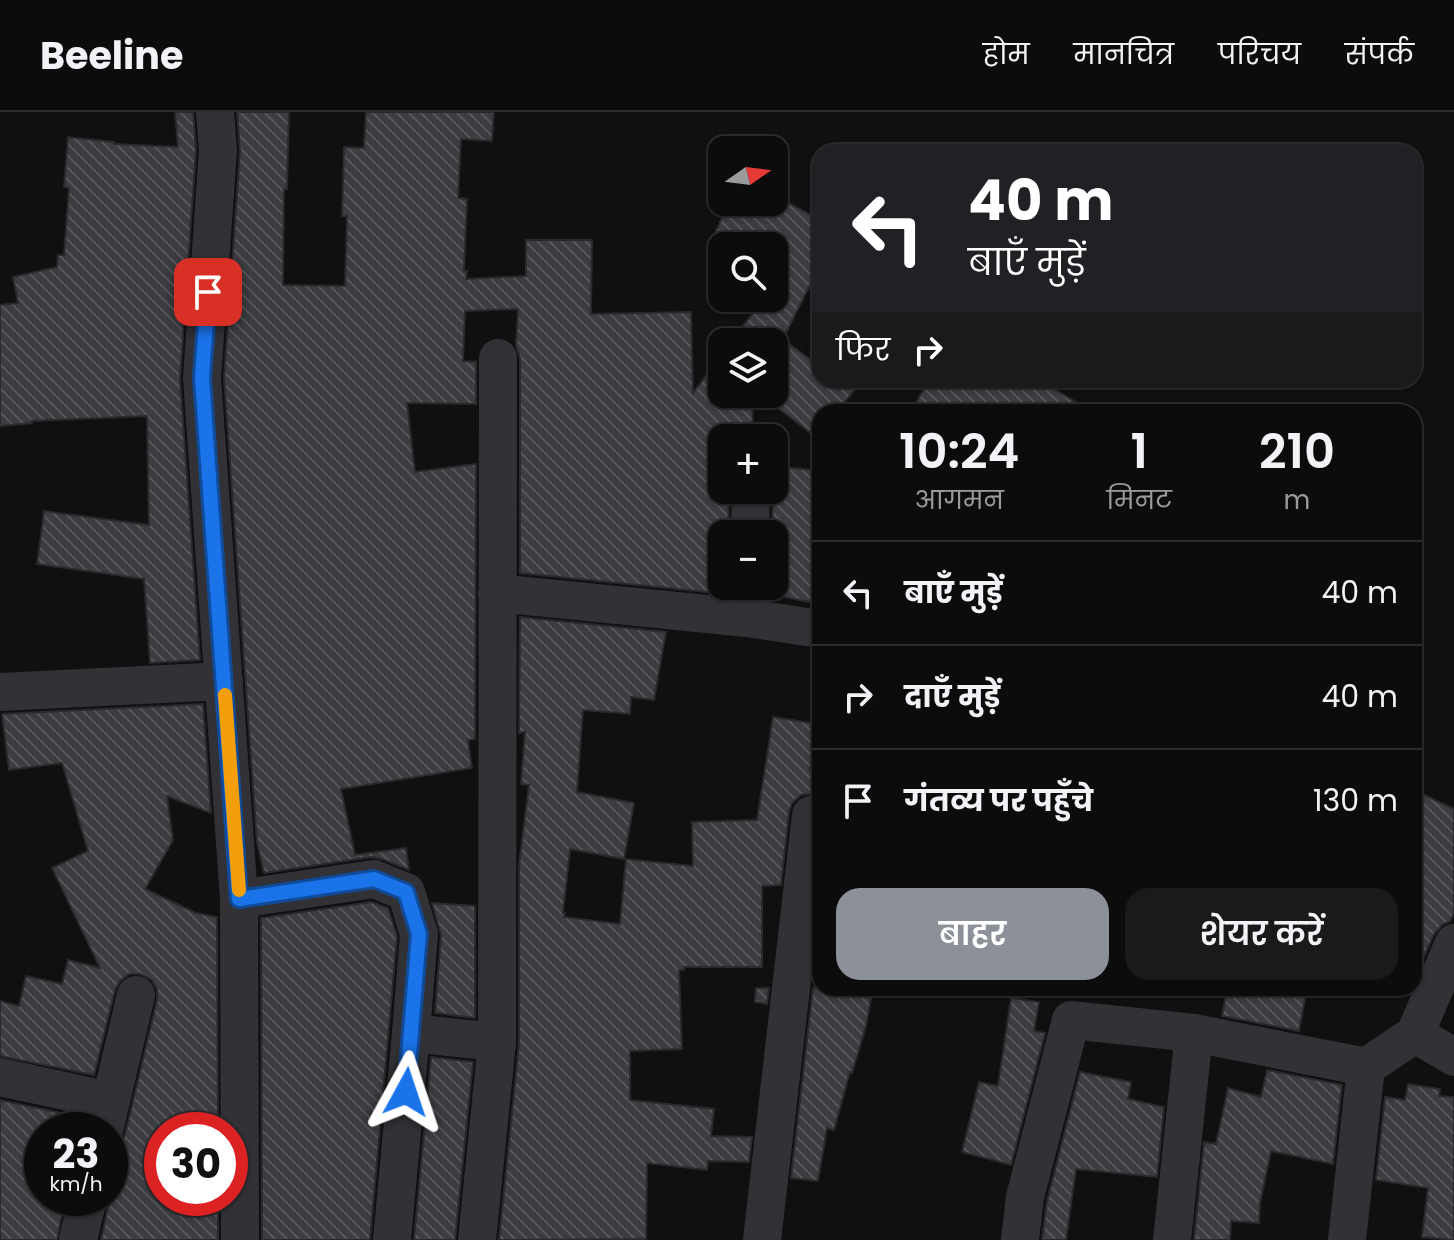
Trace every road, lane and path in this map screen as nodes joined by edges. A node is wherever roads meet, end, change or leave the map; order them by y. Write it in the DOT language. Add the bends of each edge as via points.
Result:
graph roads {
  1 [pos="215,112"];
  2 [pos="498,358"];
  3 [pos="497,593"];
  4 [pos="748,602"];
  5 [pos="812,626"];
  6 [pos="224,681"];
  7 [pos="0,692"];
  8 [pos="812,815"];
  9 [pos="239,899"];
  10 [pos="1454,943"];
  11 [pos="136,995"];
  12 [pos="411,1033"];
  13 [pos="1194,1033"];
  14 [pos="1415,1034"];
  15 [pos="497,1042"];
  16 [pos="1454,1057"];
  17 [pos="1366,1067"];
  18 [pos="0,1077"];
  19 [pos="97,1112"];
  20 [pos="109,1112"];
  21 [pos="84,1216"];
  22 [pos="78,1240"];
  23 [pos="240,1240"];
  24 [pos="392,1240"];
  25 [pos="477,1240"];
  26 [pos="762,1240"];
  27 [pos="1020,1240"];
  28 [pos="1172,1240"];
  29 [pos="1347,1240"];
  1 -- 6 [label="street" via="218,150 202,378"];
  2 -- 3 [label="street"];
  3 -- 4 [label="street"];
  3 -- 15 [label="street"];
  4 -- 5 [label="street"];
  6 -- 7 [label="street"];
  6 -- 9 [label="street"];
  8 -- 26 [label="street"];
  9 -- 12 [label="street" via="374,879 406,892 419,934"];
  9 -- 23 [label="street"];
  10 -- 14 [label="street"];
  11 -- 20 [label="street"];
  12 -- 15 [label="street"];
  12 -- 24 [label="street"];
  13 -- 17 [label="street"];
  13 -- 27 [label="street" via="1071,1020 1025,1197"];
  13 -- 28 [label="street"];
  14 -- 16 [label="street"];
  14 -- 17 [label="street"];
  15 -- 25 [label="street"];
  17 -- 29 [label="street"];
  18 -- 19 [label="street"];
  21 -- 22 [label="street"];
}
